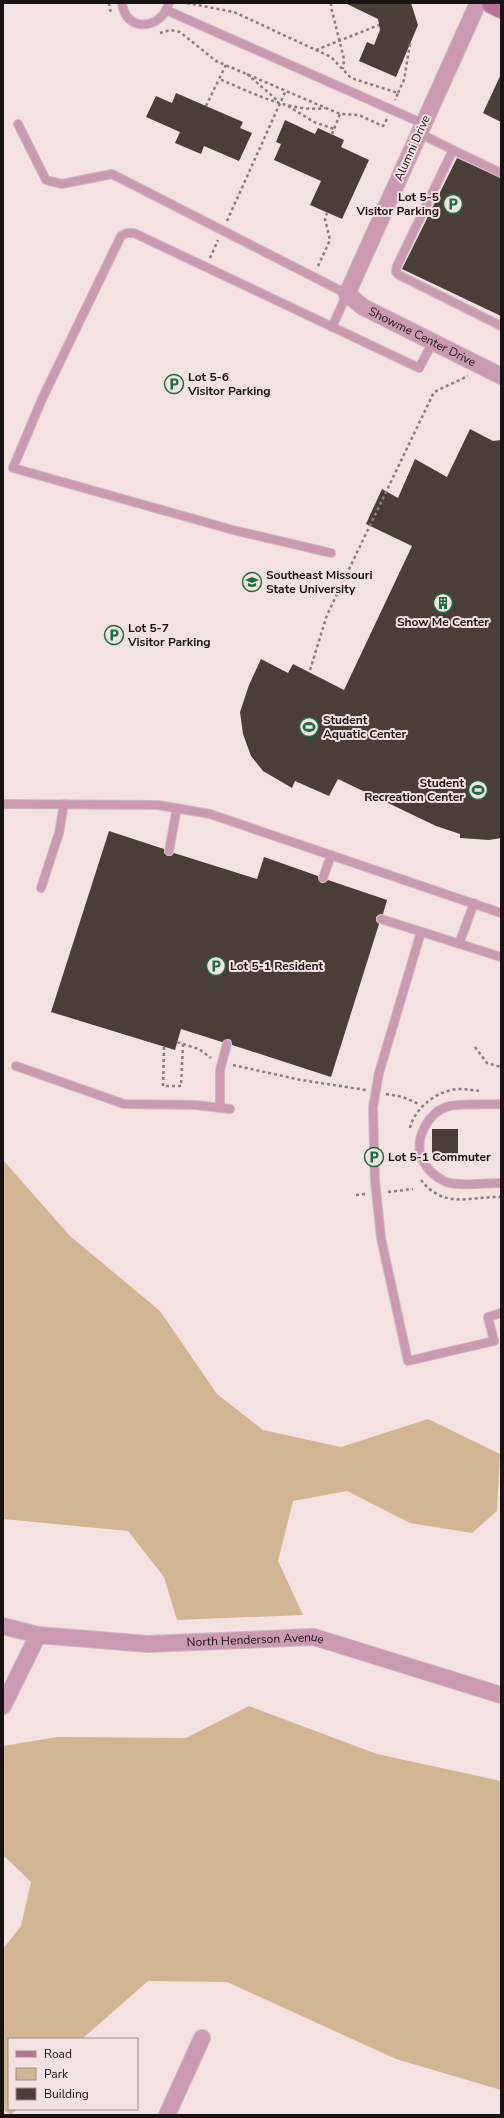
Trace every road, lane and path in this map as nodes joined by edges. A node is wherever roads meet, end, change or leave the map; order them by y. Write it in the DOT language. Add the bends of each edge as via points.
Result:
graph roads {
  1 [pos="109,3"];
  2 [pos="122,3"];
  3 [pos="187,3"];
  4 [pos="331,3"];
  5 [pos="478,3"];
  6 [pos="493,3"];
  7 [pos="168,7"];
  8 [pos="501,7"];
  9 [pos="113,17"];
  10 [pos="379,25"];
  11 [pos="153,34"];
  12 [pos="338,41"];
  13 [pos="410,44"];
  14 [pos="315,50"];
  15 [pos="226,64"];
  16 [pos="343,69"];
  17 [pos="246,73"];
  18 [pos="219,79"];
  19 [pos="286,90"];
  20 [pos="398,93"];
  21 [pos="280,102"];
  22 [pos="286,104"];
  23 [pos="206,106"];
  24 [pos="326,108"];
  25 [pos="391,111"];
  26 [pos="340,114"];
  27 [pos="18,124"];
  28 [pos="421,128"];
  29 [pos="334,129"];
  30 [pos="332,134"];
  31 [pos="453,150"];
  32 [pos="501,173"];
  33 [pos="327,213"];
  34 [pos="223,230"];
  35 [pos="206,267"];
  36 [pos="313,277"];
  37 [pos="347,294"];
  38 [pos="501,326"];
  39 [pos="332,327"];
  40 [pos="433,342"];
  41 [pos="501,376"];
  42 [pos="475,379"];
  43 [pos="331,553"];
  44 [pos="310,670"];
  45 [pos="3,804"];
  46 [pos="64,804"];
  47 [pos="176,808"];
  48 [pos="169,851"];
  49 [pos="331,855"];
  50 [pos="323,878"];
  51 [pos="41,888"];
  52 [pos="474,904"];
  53 [pos="501,913"];
  54 [pos="381,919"];
  55 [pos="421,932"];
  56 [pos="459,944"];
  57 [pos="501,957"];
  58 [pos="177,1042"];
  59 [pos="183,1044"];
  60 [pos="227,1044"];
  61 [pos="164,1047"];
  62 [pos="475,1047"];
  63 [pos="222,1062"];
  64 [pos="16,1066"];
  65 [pos="501,1067"];
  66 [pos="376,1092"];
  67 [pos="420,1104"];
  68 [pos="501,1104"];
  69 [pos="220,1108"];
  70 [pos="230,1109"];
  71 [pos="501,1183"];
  72 [pos="501,1313"];
  73 [pos="3,1626"];
  74 [pos="38,1635"];
  75 [pos="501,1695"];
  76 [pos="3,1706"];
  77 [pos="202,2038"];
  78 [pos="167,2115"];
  1 -- 9 [label="path"];
  2 -- 7 [label="lane" via="129,18 142,24 157,21"];
  3 -- 14 [label="path" via="234,12"];
  4 -- 12 [label="path"];
  5 -- 28 [label="street, Alumni Drive"];
  6 -- 8 [label="main road"];
  7 -- 25 [label="lane"];
  10 -- 12 [label="path"];
  11 -- 15 [label="path" via="170,30 180,32 208,54"];
  12 -- 14 [label="path"];
  12 -- 16 [label="path" via="344,59"];
  13 -- 20 [label="path" via="404,80"];
  14 -- 16 [label="path" via="331,57"];
  15 -- 17 [label="path"];
  15 -- 18 [label="path"];
  16 -- 20 [label="path" via="351,78"];
  17 -- 19 [label="path"];
  17 -- 21 [label="path"];
  18 -- 21 [label="path"];
  18 -- 23 [label="path"];
  19 -- 21 [label="path"];
  19 -- 24 [label="path"];
  20 -- 25 [label="path"];
  21 -- 22 [label="path"];
  21 -- 34 [label="path"];
  22 -- 24 [label="path" via="315,109"];
  22 -- 29 [label="path" via="314,122"];
  24 -- 26 [label="path"];
  25 -- 26 [label="path" via="383,126 359,115"];
  25 -- 28 [label="lane"];
  26 -- 29 [label="path"];
  27 -- 34 [label="lane" via="46,180 62,184 112,174"];
  28 -- 31 [label="lane"];
  28 -- 37 [label="street, Alumni Drive"];
  29 -- 30 [label="path"];
  31 -- 32 [label="lane"];
  31 -- 38 [label="lane" via="396,272"];
  33 -- 36 [label="path" via="325,219 330,240"];
  34 -- 35 [label="path"];
  34 -- 36 [label="lane"];
  35 -- 39 [label="lane"];
  35 -- 43 [label="lane" via="134,233 121,236 42,399 13,468 233,530"];
  36 -- 37 [label="lane"];
  37 -- 39 [label="lane"];
  37 -- 40 [label="street, Showme Center Drive" via="364,307"];
  39 -- 40 [label="lane" via="420,368"];
  40 -- 41 [label="street, Showme Center Drive"];
  42 -- 44 [label="path" via="468,376 434,392 327,615"];
  45 -- 46 [label="lane"];
  46 -- 47 [label="lane" via="158,805"];
  46 -- 51 [label="lane" via="59,833"];
  47 -- 48 [label="lane"];
  47 -- 49 [label="lane" via="210,814"];
  49 -- 50 [label="lane"];
  49 -- 52 [label="lane"];
  52 -- 53 [label="lane"];
  52 -- 56 [label="lane"];
  54 -- 55 [label="lane"];
  55 -- 56 [label="lane"];
  55 -- 66 [label="lane" via="379,1073"];
  56 -- 57 [label="lane"];
  58 -- 59 [label="path"];
  59 -- 61 [label="path" via="181,1086 163,1086"];
  59 -- 63 [label="path" via="199,1049"];
  60 -- 63 [label="lane"];
  62 -- 65 [label="path" via="487,1063"];
  63 -- 66 [label="path" via="271,1074"];
  63 -- 69 [label="lane"];
  64 -- 69 [label="lane" via="124,1104"];
  66 -- 67 [label="path" via="402,1097"];
  66 -- 72 [label="lane" via="373,1107 375,1181 381,1238 408,1361 494,1341 488,1317"];
  68 -- 71 [label="lane" via="448,1106 435,1112 421,1138 421,1156 433,1174 445,1182"];
  69 -- 70 [label="lane"];
  73 -- 74 [label="street, North Henderson Avenue"];
  74 -- 75 [label="street, North Henderson Avenue" via="148,1644 314,1637"];
  74 -- 76 [label="street"];
  77 -- 78 [label="street"];
}
